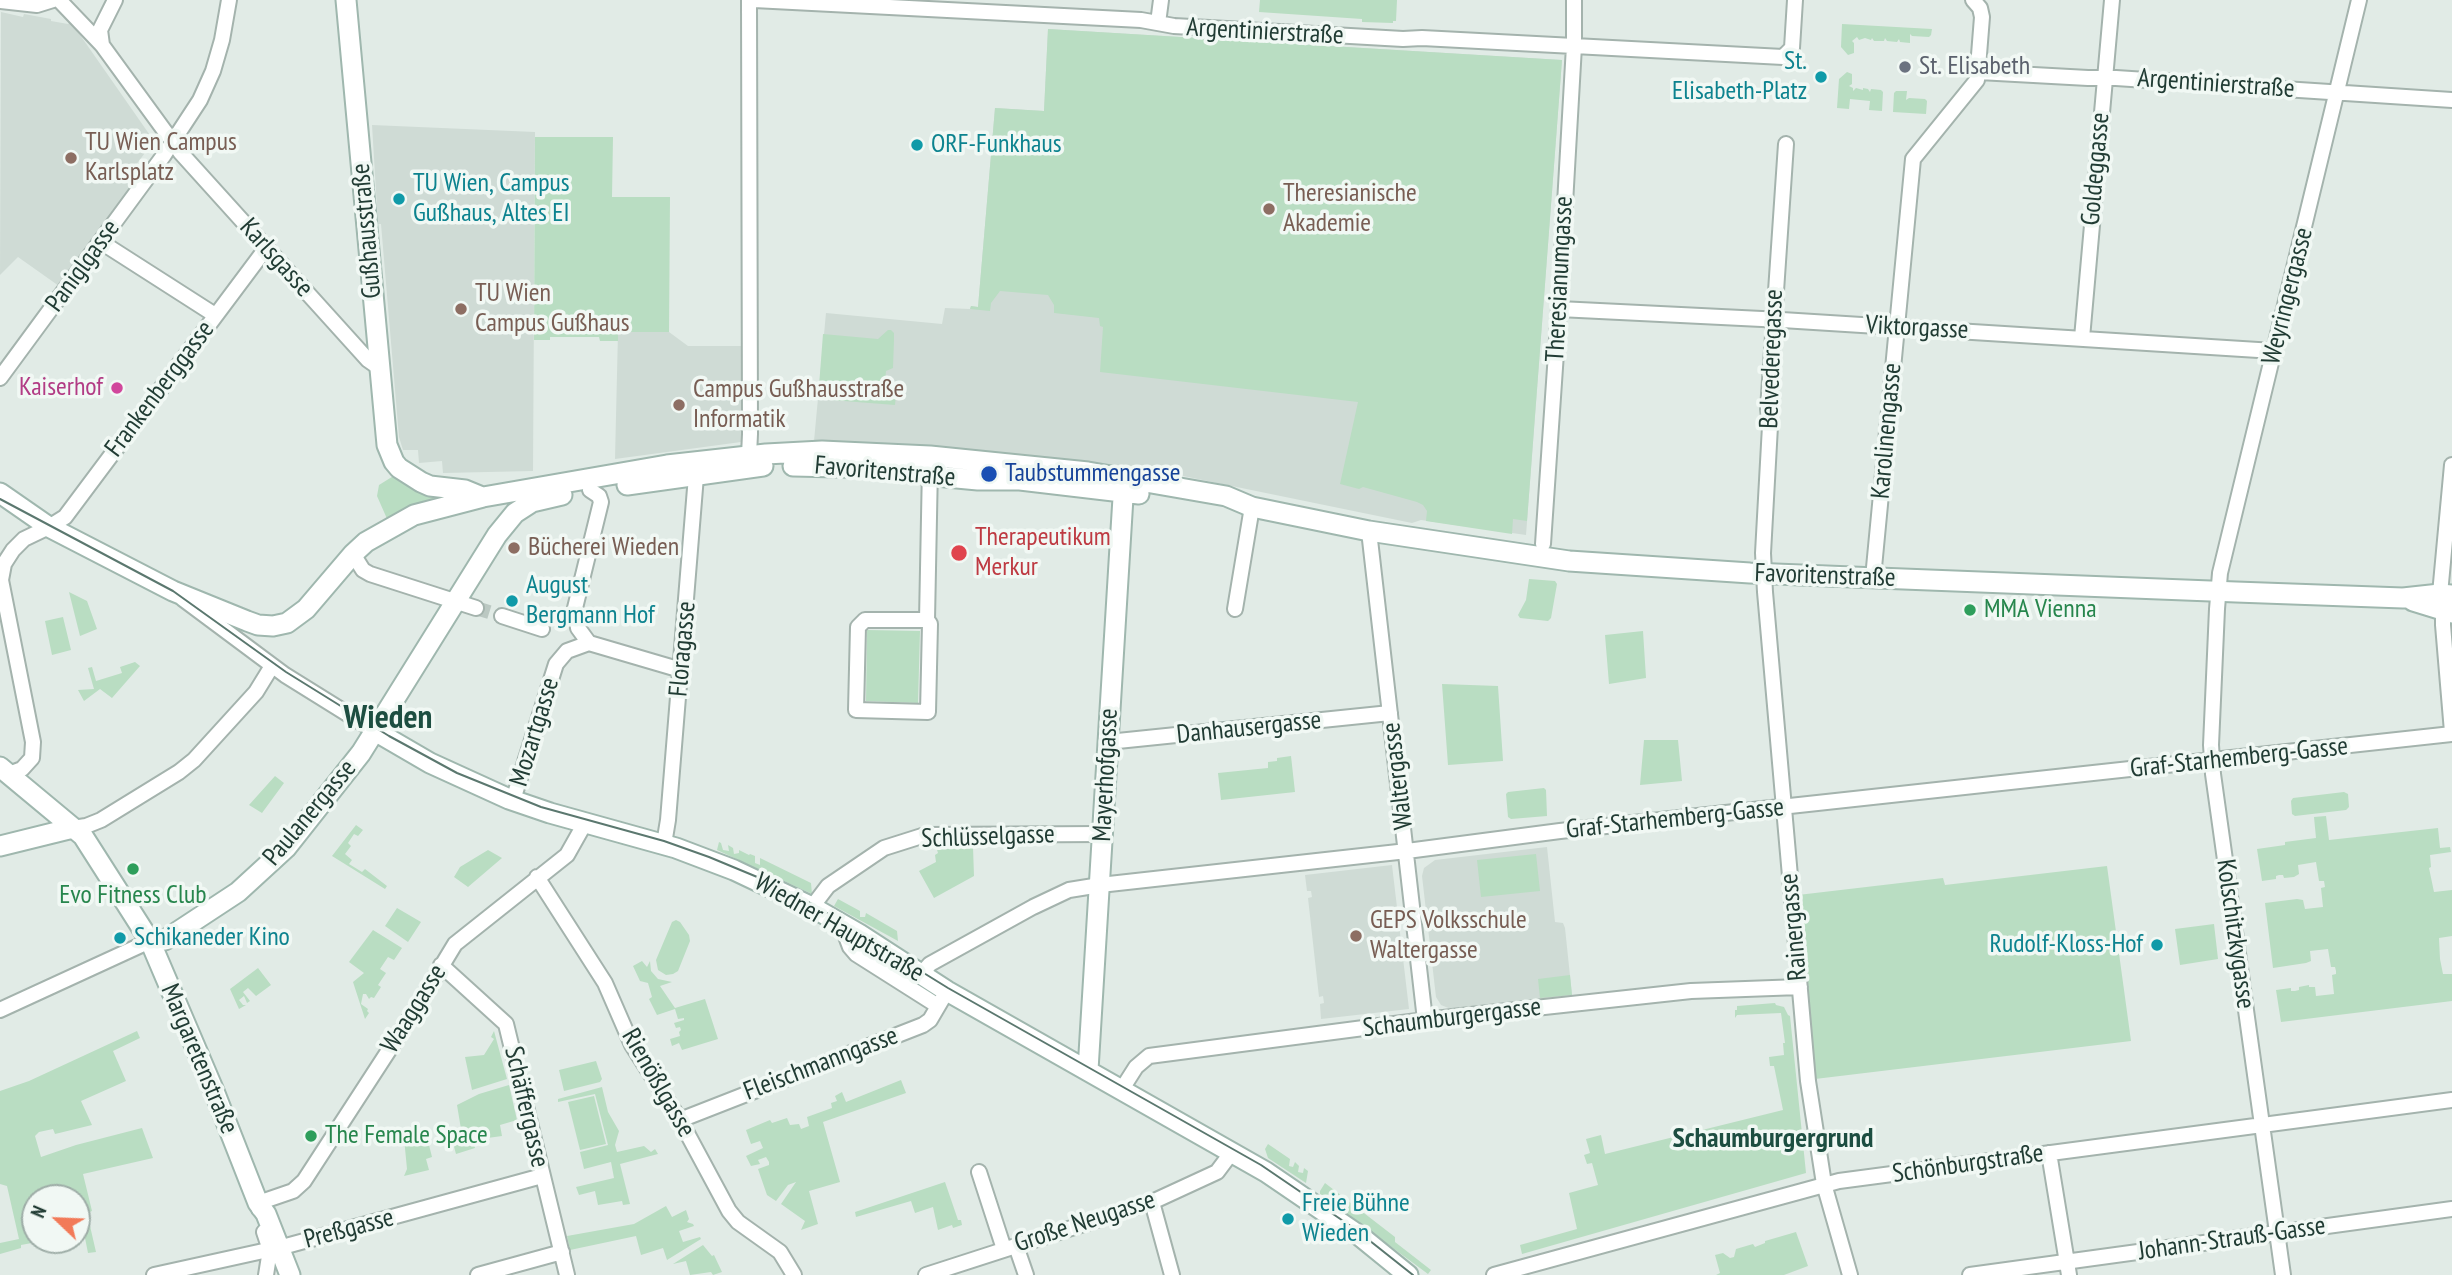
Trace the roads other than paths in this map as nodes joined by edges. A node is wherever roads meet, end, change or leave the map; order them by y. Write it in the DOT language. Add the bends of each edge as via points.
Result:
graph roads {
  1 [pos="53,0"];
  2 [pos="59,0"];
  3 [pos="115,0"];
  4 [pos="229,0"];
  5 [pos="346,0"];
  6 [pos="751,0"];
  7 [pos="1161,0"];
  8 [pos="1574,0"];
  9 [pos="1795,0"];
  10 [pos="1973,0"];
  11 [pos="2112,0"];
  12 [pos="2359,0"];
  13 [pos="0,1"];
  14 [pos="1158,23"];
  15 [pos="102,45"];
  16 [pos="1574,46"];
  17 [pos="1979,72"];
  18 [pos="2104,78"];
  19 [pos="2337,92"];
  20 [pos="2452,100"];
  21 [pos="172,143"];
  22 [pos="1786,144"];
  23 [pos="102,242"];
  24 [pos="267,247"];
  25 [pos="1559,309"];
  26 [pos="215,315"];
  27 [pos="1773,320"];
  28 [pos="1897,327"];
  29 [pos="2082,338"];
  30 [pos="2274,351"];
  31 [pos="378,366"];
  32 [pos="0,378"];
  33 [pos="749,455"];
  34 [pos="394,462"];
  35 [pos="930,465"];
  36 [pos="2452,465"];
  37 [pos="719,466"];
  38 [pos="696,476"];
  39 [pos="1124,486"];
  40 [pos="590,490"];
  41 [pos="0,493"];
  42 [pos="483,497"];
  43 [pos="1252,507"];
  44 [pos="49,527"];
  45 [pos="1369,531"];
  46 [pos="497,535"];
  47 [pos="1543,551"];
  48 [pos="353,554"];
  49 [pos="4,564"];
  50 [pos="1764,574"];
  51 [pos="1873,578"];
  52 [pos="173,591"];
  53 [pos="2218,592"];
  54 [pos="456,602"];
  55 [pos="312,603"];
  56 [pos="2446,607"];
  57 [pos="476,608"];
  58 [pos="1235,609"];
  59 [pos="502,616"];
  60 [pos="926,620"];
  61 [pos="542,629"];
  62 [pos="589,643"];
  63 [pos="272,666"];
  64 [pos="681,670"];
  65 [pos="1391,713"];
  66 [pos="375,731"];
  67 [pos="2452,733"];
  68 [pos="1108,742"];
  69 [pos="2212,761"];
  70 [pos="4,771"];
  71 [pos="513,800"];
  72 [pos="1783,807"];
  73 [pos="585,823"];
  74 [pos="73,828"];
  75 [pos="1102,834"];
  76 [pos="664,844"];
  77 [pos="0,846"];
  78 [pos="1407,851"];
  79 [pos="537,877"];
  80 [pos="1100,885"];
  81 [pos="812,907"];
  82 [pos="841,923"];
  83 [pos="150,941"];
  84 [pos="440,965"];
  85 [pos="921,974"];
  86 [pos="1800,987"];
  87 [pos="943,998"];
  88 [pos="0,1010"];
  89 [pos="1425,1020"];
  90 [pos="1088,1070"];
  91 [pos="1122,1089"];
  92 [pos="2452,1100"];
  93 [pos="680,1119"];
  94 [pos="2261,1124"];
  95 [pos="1232,1152"];
  96 [pos="2049,1153"];
  97 [pos="979,1172"];
  98 [pos="542,1176"];
  99 [pos="1824,1184"];
  100 [pos="1152,1202"];
  101 [pos="258,1203"];
  102 [pos="2452,1209"];
  103 [pos="2277,1233"];
  104 [pos="1010,1247"];
  105 [pos="275,1248"];
  106 [pos="562,1252"];
  107 [pos="2068,1268"];
  108 [pos="154,1275"];
  109 [pos="266,1275"];
  110 [pos="289,1275"];
  111 [pos="478,1275"];
  112 [pos="567,1275"];
  113 [pos="794,1275"];
  114 [pos="926,1275"];
  115 [pos="1026,1275"];
  116 [pos="1172,1275"];
  117 [pos="1408,1275"];
  118 [pos="1494,1275"];
  119 [pos="1850,1275"];
  120 [pos="1970,1275"];
  121 [pos="2283,1275"];
  1 -- 13 [label="street" via="37,5"];
  2 -- 15 [label="street, Karlsgasse"];
  3 -- 15 [label="street" via="100,30"];
  4 -- 21 [label="street, Paniglgasse" via="213,71"];
  5 -- 31 [label="main road, Gußhausstraße"];
  6 -- 14 [label="street, Argentinierstraße"];
  6 -- 33 [label="street"];
  7 -- 14 [label="street"];
  8 -- 16 [label="street, Theresianumgasse"];
  9 -- 16 [label="street, Argentinierstraße" via="1792,48 1784,57"];
  10 -- 17 [label="street" via="1982,17"];
  11 -- 18 [label="street, Goldeggasse"];
  12 -- 19 [label="street, Weyringergasse"];
  14 -- 16 [label="street, Argentinierstraße"];
  15 -- 21 [label="street, Karlsgasse"];
  16 -- 25 [label="street, Theresianumgasse"];
  17 -- 18 [label="street, Argentinierstraße"];
  17 -- 28 [label="street, Karolinengasse" via="1974,86 1913,159"];
  18 -- 19 [label="street, Argentinierstraße"];
  18 -- 29 [label="street, Goldeggasse"];
  19 -- 20 [label="street, Argentinierstraße"];
  19 -- 30 [label="street, Weyringergasse"];
  21 -- 23 [label="street, Paniglgasse"];
  21 -- 24 [label="street, Karlsgasse"];
  22 -- 27 [label="street, Belvederegasse"];
  23 -- 26 [label="street"];
  23 -- 32 [label="street, Paniglgasse"];
  24 -- 26 [label="street, Frankenberggasse"];
  24 -- 31 [label="street, Karlsgasse"];
  25 -- 27 [label="street, Viktorgasse"];
  25 -- 47 [label="street, Theresianumgasse"];
  26 -- 44 [label="street, Frankenberggasse" via="65,517"];
  27 -- 28 [label="street, Viktorgasse"];
  27 -- 50 [label="street, Belvederegasse"];
  28 -- 29 [label="street, Viktorgasse"];
  28 -- 51 [label="street, Karolinengasse"];
  29 -- 30 [label="street, Viktorgasse"];
  30 -- 53 [label="street, Weyringergasse"];
  31 -- 34 [label="main road, Gußhausstraße" via="387,445"];
  33 -- 35 [label="main road, Favoritenstraße" via="822,452"];
  33 -- 37 [label="main road, Favoritenstraße"];
  34 -- 42 [label="main road, Favoritenstraße" via="430,486"];
  35 -- 37 [label="main road, Favoritenstraße" via="911,471 822,465"];
  35 -- 39 [label="main road, Favoritenstraße" via="1088,472"];
  35 -- 60 [label="street"];
  36 -- 56 [label="street"];
  37 -- 38 [label="main road, Favoritenstraße"];
  37 -- 42 [label="main road, Favoritenstraße" via="667,465"];
  38 -- 40 [label="main road, Favoritenstraße"];
  38 -- 64 [label="street, Floragasse"];
  39 -- 43 [label="main road, Favoritenstraße" via="1214,507"];
  39 -- 68 [label="main road, Mayerhofgasse"];
  40 -- 46 [label="main road, Favoritenstraße" via="532,502"];
  40 -- 62 [label="street" via="601,502 575,608 578,628"];
  41 -- 44 [label="main road, Wiedner Hauptstraße"];
  42 -- 46 [label="main road" via="493,510"];
  42 -- 48 [label="main road, Favoritenstraße" via="414,516"];
  43 -- 45 [label="main road, Favoritenstraße"];
  43 -- 58 [label="street"];
  44 -- 49 [label="street, Frankenberggasse" via="24,539"];
  44 -- 52 [label="main road, Wiedner Hauptstraße"];
  45 -- 47 [label="main road, Favoritenstraße"];
  45 -- 65 [label="street, Waltergasse"];
  46 -- 54 [label="main road, Paulanergasse"];
  47 -- 50 [label="main road, Favoritenstraße"];
  48 -- 54 [label="street" via="370,574"];
  48 -- 55 [label="main road, Favoritenstraße"];
  49 -- 70 [label="street, Margaretenstraße" via="1,580 33,742 32,758 22,769"];
  50 -- 51 [label="main road, Favoritenstraße"];
  50 -- 72 [label="street, Rainergasse"];
  51 -- 53 [label="main road, Favoritenstraße"];
  52 -- 55 [label="main road, Wiedner Hauptstraße" via="258,625 287,622"];
  52 -- 63 [label="street, Wiedner Hauptstraße"];
  53 -- 56 [label="main road, Favoritenstraße" via="2403,598"];
  53 -- 69 [label="street, Kolschitzkygasse"];
  54 -- 57 [label="street"];
  54 -- 66 [label="main road, Paulanergasse"];
  56 -- 67 [label="street"];
  59 -- 61 [label="street"];
  60 -- 60 [label="street" via="865,620 858,627 856,710 928,712 930,624"];
  62 -- 64 [label="street"];
  62 -- 71 [label="street, Mozartgasse" via="567,651 556,664"];
  63 -- 66 [label="street, Wiedner Hauptstraße"];
  63 -- 74 [label="street" via="256,692 194,760 101,820"];
  64 -- 76 [label="street, Floragasse"];
  65 -- 68 [label="street, Danhausergasse"];
  65 -- 78 [label="street, Waltergasse"];
  66 -- 71 [label="main road, Wiedner Hauptstraße"];
  66 -- 83 [label="main road, Paulanergasse" via="273,861 238,892 170,937"];
  67 -- 69 [label="street, Graf-Starhemberg-Gasse"];
  68 -- 75 [label="main road, Mayerhofgasse"];
  69 -- 72 [label="street, Graf-Starhemberg-Gasse"];
  69 -- 94 [label="street, Kolschitzkygasse"];
  70 -- 74 [label="main road, Margaretenstraße"];
  71 -- 73 [label="main road, Wiedner Hauptstraße"];
  72 -- 78 [label="street, Graf-Starhemberg-Gasse"];
  72 -- 86 [label="street, Rainergasse"];
  73 -- 76 [label="main road, Wiedner Hauptstraße"];
  73 -- 79 [label="street, Waaggasse" via="567,855"];
  74 -- 77 [label="main road"];
  74 -- 83 [label="main road, Margaretenstraße" via="83,836"];
  75 -- 80 [label="main road, Mayerhofgasse"];
  75 -- 81 [label="street, Schlüsselgasse" via="925,835 884,848 828,886"];
  76 -- 81 [label="main road, Wiedner Hauptstraße"];
  78 -- 80 [label="street, Graf-Starhemberg-Gasse"];
  78 -- 89 [label="street, Waltergasse"];
  79 -- 84 [label="street, Waaggasse" via="462,936"];
  79 -- 93 [label="street, Rienößlgasse" via="601,976 632,1045"];
  80 -- 85 [label="street, Graf-Starhemberg-Gasse" via="1069,890 1033,906 930,964"];
  80 -- 90 [label="main road, Mayerhofgasse"];
  81 -- 82 [label="main road, Wiedner Hauptstraße"];
  82 -- 85 [label="main road, Wiedner Hauptstraße"];
  82 -- 87 [label="street" via="856,954"];
  83 -- 88 [label="street"];
  83 -- 101 [label="main road, Margaretenstraße"];
  84 -- 98 [label="street, Schäffergasse" via="506,1024"];
  84 -- 101 [label="street, Waaggasse" via="304,1181 293,1191"];
  85 -- 87 [label="main road, Wiedner Hauptstraße"];
  86 -- 89 [label="street, Schaumburgergasse" via="1691,990"];
  86 -- 99 [label="street, Rainergasse"];
  87 -- 90 [label="main road, Wiedner Hauptstraße"];
  87 -- 93 [label="street, Fleischmanngasse" via="930,1020 920,1026"];
  89 -- 91 [label="street, Schaumburgergasse" via="1149,1056"];
  90 -- 91 [label="main road, Wiedner Hauptstraße"];
  91 -- 95 [label="main road, Wiedner Hauptstraße"];
  92 -- 94 [label="street, Schönburgstraße"];
  93 -- 113 [label="street, Rienößlgasse" via="729,1211 780,1252"];
  94 -- 96 [label="street, Schönburgstraße"];
  94 -- 103 [label="street, Kolschitzkygasse"];
  95 -- 100 [label="street, Große Neugasse" via="1217,1172"];
  95 -- 117 [label="main road, Wiedner Hauptstraße" via="1360,1236"];
  96 -- 99 [label="street, Schönburgstraße"];
  96 -- 107 [label="street"];
  97 -- 104 [label="street"];
  98 -- 105 [label="street, Preßgasse"];
  98 -- 106 [label="street, Schäffergasse"];
  99 -- 118 [label="street, Schönburgstraße"];
  99 -- 119 [label="street, Rainergasse"];
  100 -- 104 [label="street, Große Neugasse"];
  100 -- 116 [label="street"];
  101 -- 105 [label="main road, Margaretenstraße" via="266,1214"];
  102 -- 103 [label="street, Johann-Strauß-Gasse"];
  103 -- 107 [label="street, Johann-Strauß-Gasse"];
  103 -- 121 [label="street, Kolschitzkygasse"];
  104 -- 114 [label="street, Große Neugasse"];
  104 -- 115 [label="street"];
  105 -- 108 [label="street, Preßgasse"];
  105 -- 109 [label="street"];
  105 -- 110 [label="main road, Margaretenstraße"];
  106 -- 111 [label="street"];
  106 -- 112 [label="street, Schäffergasse"];
  107 -- 120 [label="street, Johann-Strauß-Gasse"];
}
